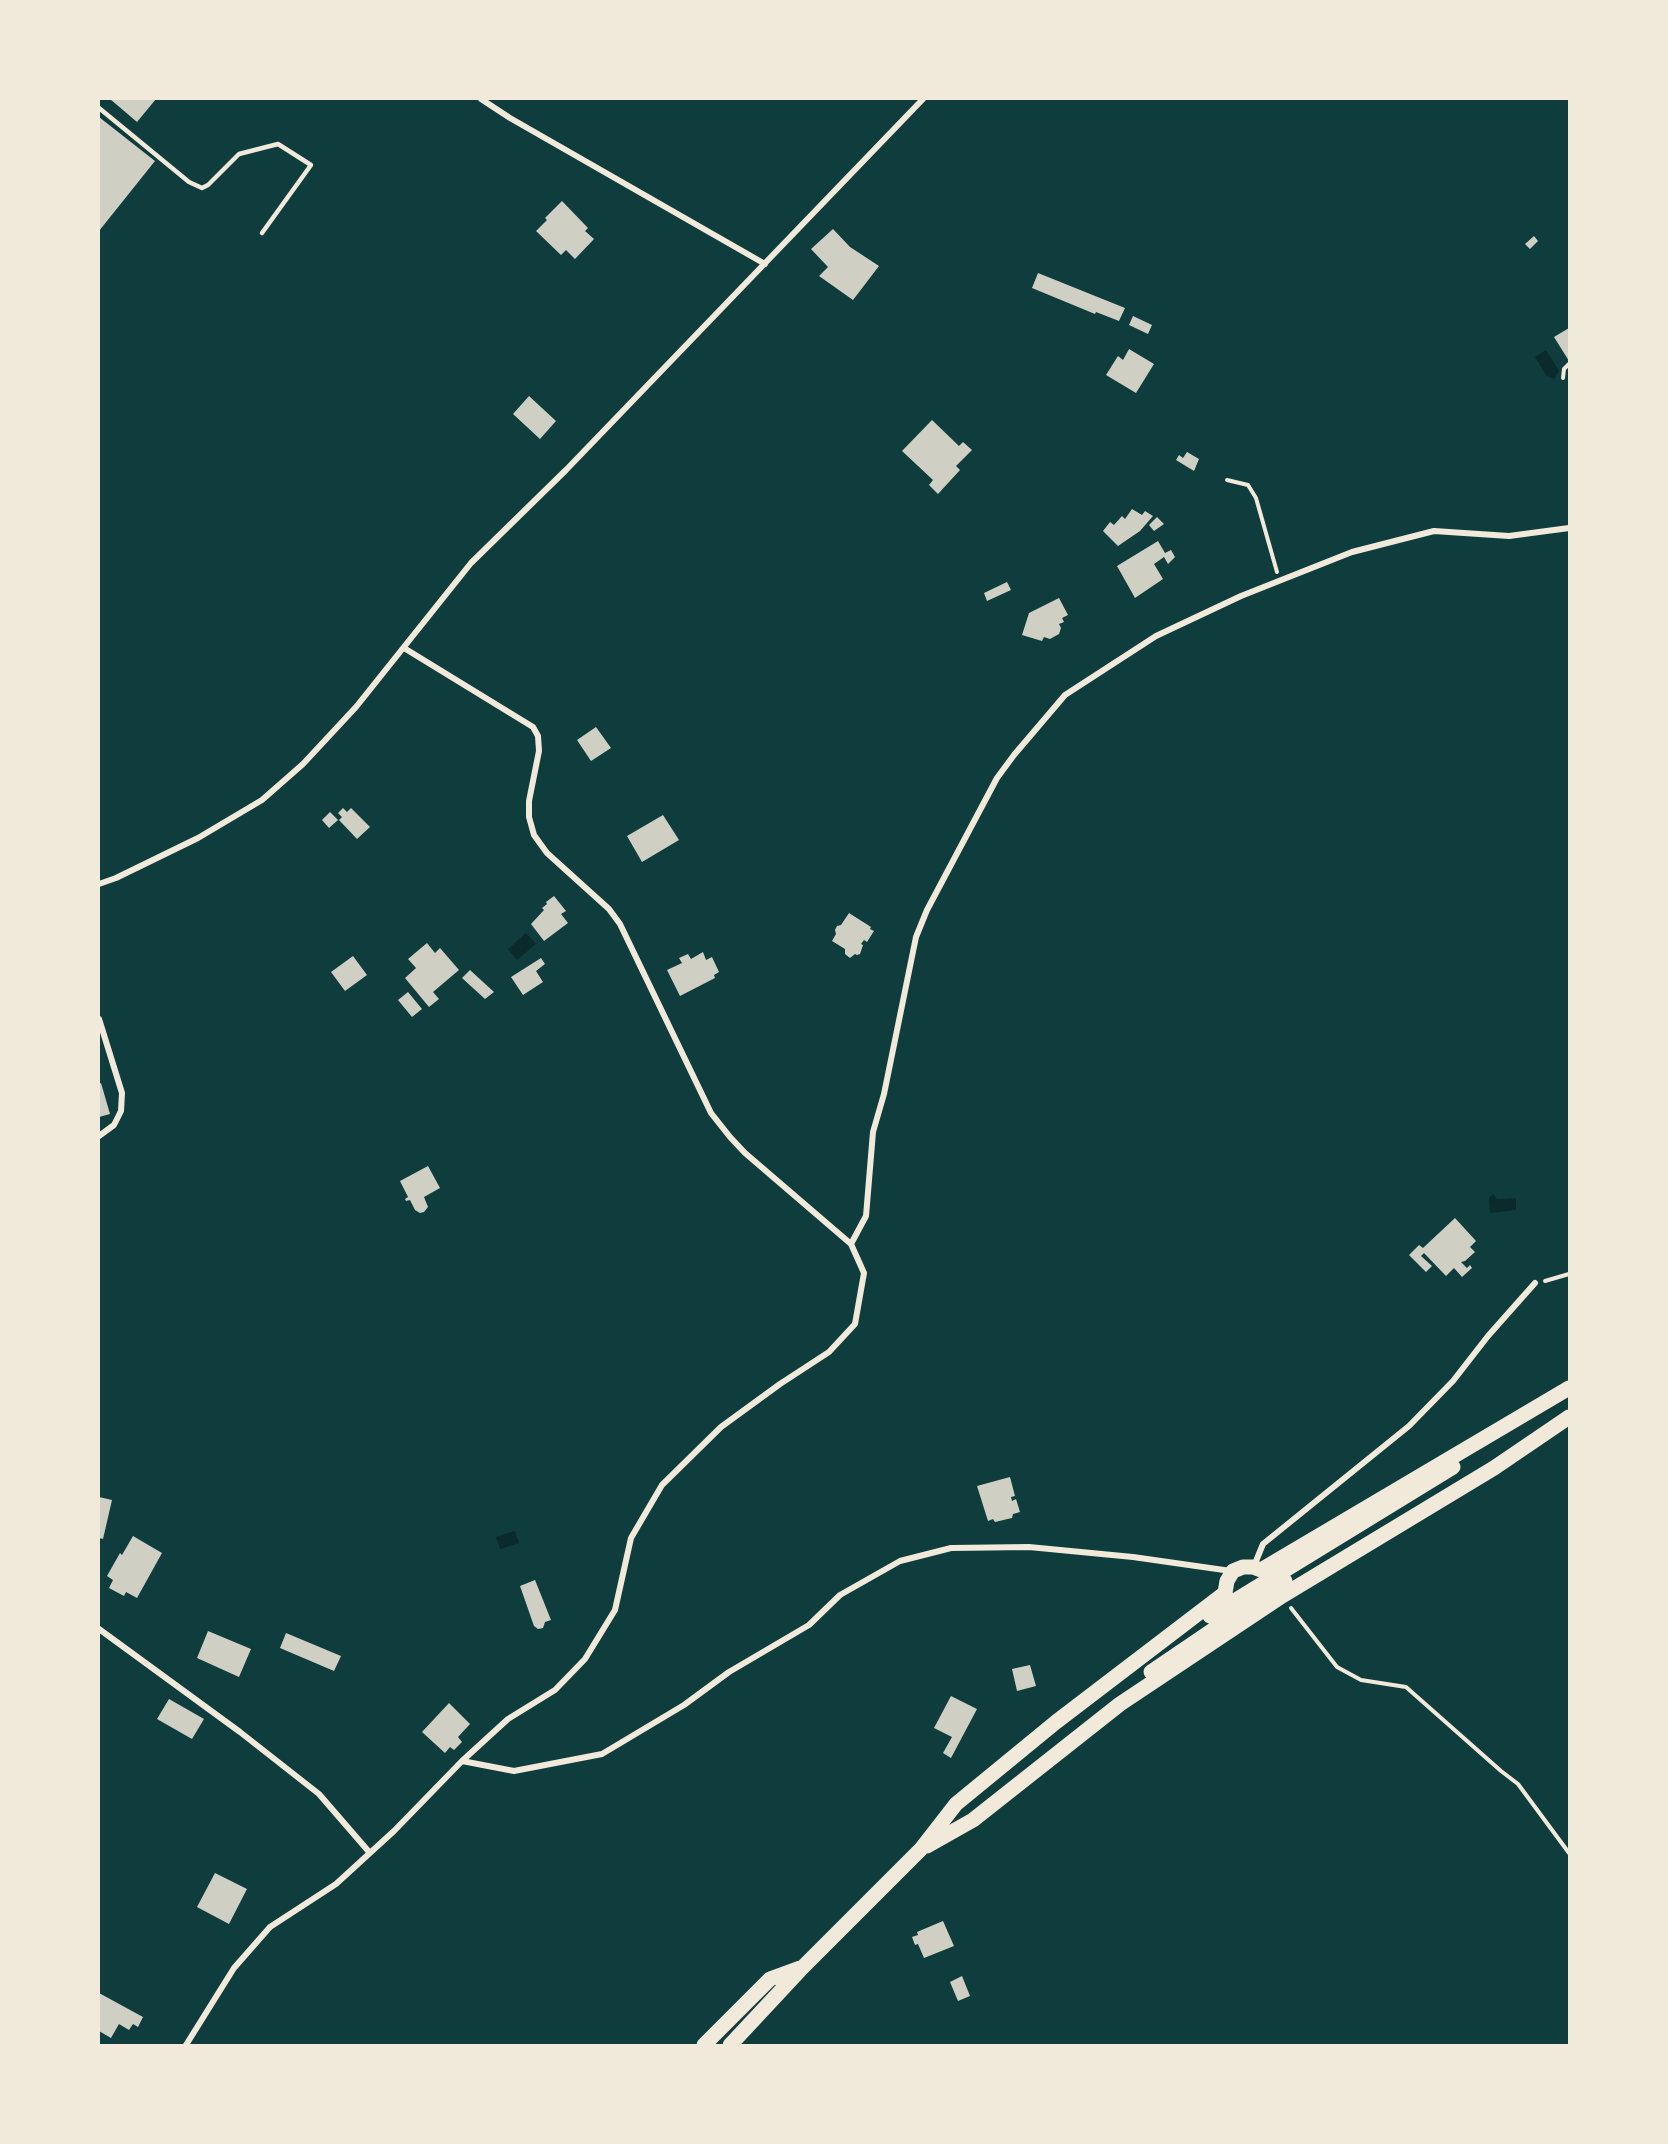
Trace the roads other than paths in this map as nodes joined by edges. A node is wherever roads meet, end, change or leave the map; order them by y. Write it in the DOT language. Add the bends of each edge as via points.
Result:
graph roads {
  1 [pos="481,99"];
  2 [pos="923,99"];
  3 [pos="99,108"];
  4 [pos="262,233"];
  5 [pos="765,264"];
  6 [pos="1569,528"];
  7 [pos="404,648"];
  8 [pos="99,884"];
  9 [pos="99,1019"];
  10 [pos="99,1136"];
  11 [pos="851,1244"];
  12 [pos="1535,1283"];
  13 [pos="1569,1388"];
  14 [pos="1569,1397"];
  15 [pos="1569,1417"];
  16 [pos="1253,1567"];
  17 [pos="1233,1571"];
  18 [pos="1273,1589"];
  19 [pos="99,1629"];
  20 [pos="1160,1645"];
  21 [pos="462,1761"];
  22 [pos="921,1849"];
  23 [pos="370,1853"];
  24 [pos="803,1967"];
  25 [pos="186,2045"];
  26 [pos="704,2045"];
  27 [pos="730,2045"];
  1 -- 5 [label="street"];
  2 -- 5 [label="street"];
  3 -- 4 [label="lane" via="189,182 202,188 239,154 278,144 311,165"];
  5 -- 7 [label="street" via="567,470 471,563"];
  6 -- 11 [label="street" via="1509,536 1434,531 1352,552 1241,596 1156,636 1065,695 997,778 916,936 873,1132 866,1216"];
  7 -- 8 [label="street" via="303,764 262,800 198,838"];
  7 -- 11 [label="street" via="533,727 539,751 529,801 534,835 547,853 609,909 620,924 711,1113 745,1153"];
  9 -- 10 [label="street" via="122,1093 121,1111 114,1125"];
  11 -- 21 [label="street" via="864,1273 855,1324 829,1352 721,1427 662,1485 631,1539 615,1610 585,1659 555,1690 508,1719"];
  12 -- 16 [label="street" via="1453,1381 1409,1426 1263,1544"];
  13 -- 16 [label="main road" via="1261,1570"];
  14 -- 18 [label="main road"];
  15 -- 18 [label="main road" via="1494,1468 1376,1538 1334,1550"];
  16 -- 17 [label="main road"];
  17 -- 18 [label="main road"];
  17 -- 20 [label="main road" via="1225,1593"];
  17 -- 21 [label="street" via="1029,1547 951,1548 900,1561 840,1595 809,1625 602,1754 514,1771"];
  18 -- 20 [label="main road"];
  18 -- 22 [label="main road" via="1153,1670 1120,1704 973,1820"];
  19 -- 23 [label="street" via="319,1794"];
  20 -- 22 [label="main road" via="1056,1722 956,1804"];
  21 -- 23 [label="street"];
  22 -- 24 [label="main road"];
  23 -- 25 [label="street" via="336,1884 270,1927 234,1968"];
  24 -- 26 [label="main road" via="770,1979"];
  24 -- 27 [label="main road"];
}
